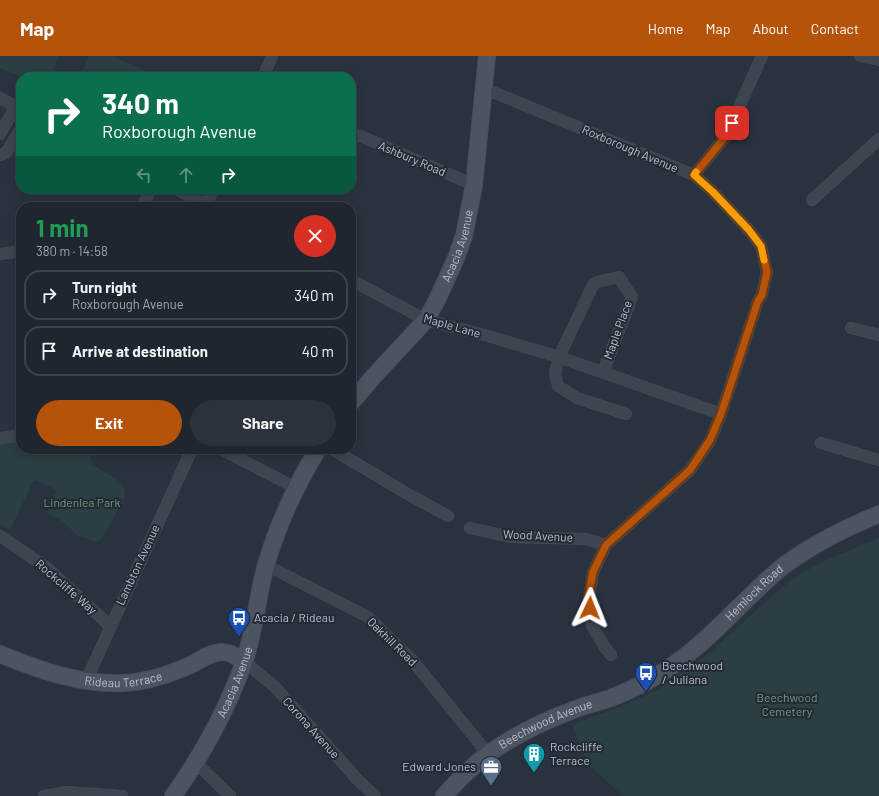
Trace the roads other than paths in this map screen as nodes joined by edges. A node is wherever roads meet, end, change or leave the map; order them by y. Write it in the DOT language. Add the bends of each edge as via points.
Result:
graph roads {
  1 [pos="272,56"];
  2 [pos="487,56"];
  3 [pos="762,56"];
  4 [pos="265,72"];
  5 [pos="483,88"];
  6 [pos="0,98"];
  7 [pos="16,107"];
  8 [pos="16,111"];
  9 [pos="0,134"];
  10 [pos="356,134"];
  11 [pos="16,136"];
  12 [pos="879,139"];
  13 [pos="0,155"];
  14 [pos="694,175"];
  15 [pos="474,185"];
  16 [pos="185,194"];
  17 [pos="812,200"];
  18 [pos="200,202"];
  19 [pos="16,252"];
  20 [pos="0,254"];
  21 [pos="356,283"];
  22 [pos="426,320"];
  23 [pos="851,328"];
  24 [pos="879,335"];
  25 [pos="559,357"];
  26 [pos="603,372"];
  27 [pos="356,397"];
  28 [pos="626,414"];
  29 [pos="721,414"];
  30 [pos="16,436"];
  31 [pos="0,438"];
  32 [pos="821,443"];
  33 [pos="190,454"];
  34 [pos="231,454"];
  35 [pos="315,454"];
  36 [pos="340,454"];
  37 [pos="879,460"];
  38 [pos="296,488"];
  39 [pos="879,514"];
  40 [pos="448,516"];
  41 [pos="470,528"];
  42 [pos="0,536"];
  43 [pos="606,545"];
  44 [pos="266,565"];
  45 [pos="110,626"];
  46 [pos="0,654"];
  47 [pos="611,655"];
  48 [pos="244,661"];
  49 [pos="86,681"];
  50 [pos="640,685"];
  51 [pos="488,754"];
  52 [pos="196,763"];
  53 [pos="44,796"];
  54 [pos="122,796"];
  55 [pos="173,796"];
  56 [pos="230,796"];
  57 [pos="375,796"];
  58 [pos="444,796"];
  1 -- 4 [label="street"];
  2 -- 5 [label="street, Acacia Avenue"];
  3 -- 14 [label="street, Roxborough Avenue" via="726,136"];
  5 -- 14 [label="street, Roxborough Avenue"];
  5 -- 15 [label="street, Acacia Avenue"];
  6 -- 7 [label="street"];
  8 -- 9 [label="street"];
  10 -- 15 [label="street, Ashbury Road"];
  11 -- 13 [label="street" via="6,153"];
  12 -- 17 [label="street"];
  14 -- 29 [label="street" via="749,230 761,246 767,272 762,295"];
  15 -- 22 [label="street, Acacia Avenue" via="464,236 438,300"];
  16 -- 18 [label="street"];
  19 -- 20 [label="street"];
  21 -- 22 [label="street, Maple Lane"];
  22 -- 25 [label="street, Maple Lane"];
  22 -- 27 [label="street, Acacia Avenue"];
  23 -- 24 [label="street"];
  25 -- 26 [label="street, Maple Lane"];
  25 -- 26 [label="street, Maple Place" via="593,285 619,277 632,297"];
  25 -- 28 [label="street" via="555,373 558,386 578,398"];
  26 -- 29 [label="street, Maple Lane"];
  29 -- 43 [label="street" via="710,440 690,470"];
  30 -- 31 [label="street"];
  32 -- 37 [label="street"];
  33 -- 45 [label="street, Lambton Avenue"];
  34 -- 38 [label="street"];
  35 -- 38 [label="street, Acacia Avenue"];
  36 -- 40 [label="street"];
  38 -- 44 [label="street, Acacia Avenue"];
  39 -- 50 [label="street, Hemlock Road" via="813,546 778,571 693,650"];
  41 -- 43 [label="street, Wood Avenue" via="512,537 586,539"];
  42 -- 45 [label="street, Rockcliffe Way" via="48,568"];
  43 -- 47 [label="street" via="593,572 588,598 592,626"];
  44 -- 48 [label="street, Acacia Avenue"];
  44 -- 51 [label="street, Oakhill Road" via="368,617 413,661"];
  45 -- 49 [label="street, Lambton Avenue"];
  46 -- 49 [label="street, Rideau Terrace" via="48,672"];
  48 -- 49 [label="street, Rideau Terrace" via="232,654 221,652 174,672 142,681"];
  48 -- 52 [label="street, Acacia Avenue"];
  48 -- 57 [label="street, Corona Avenue" via="275,687"];
  50 -- 51 [label="street, Beechwood Avenue" via="549,721"];
  51 -- 58 [label="street, Beechwood Avenue" via="467,771"];
  52 -- 55 [label="street, Acacia Avenue"];
  52 -- 56 [label="street"];
  53 -- 54 [label="street" via="66,792"];
}
